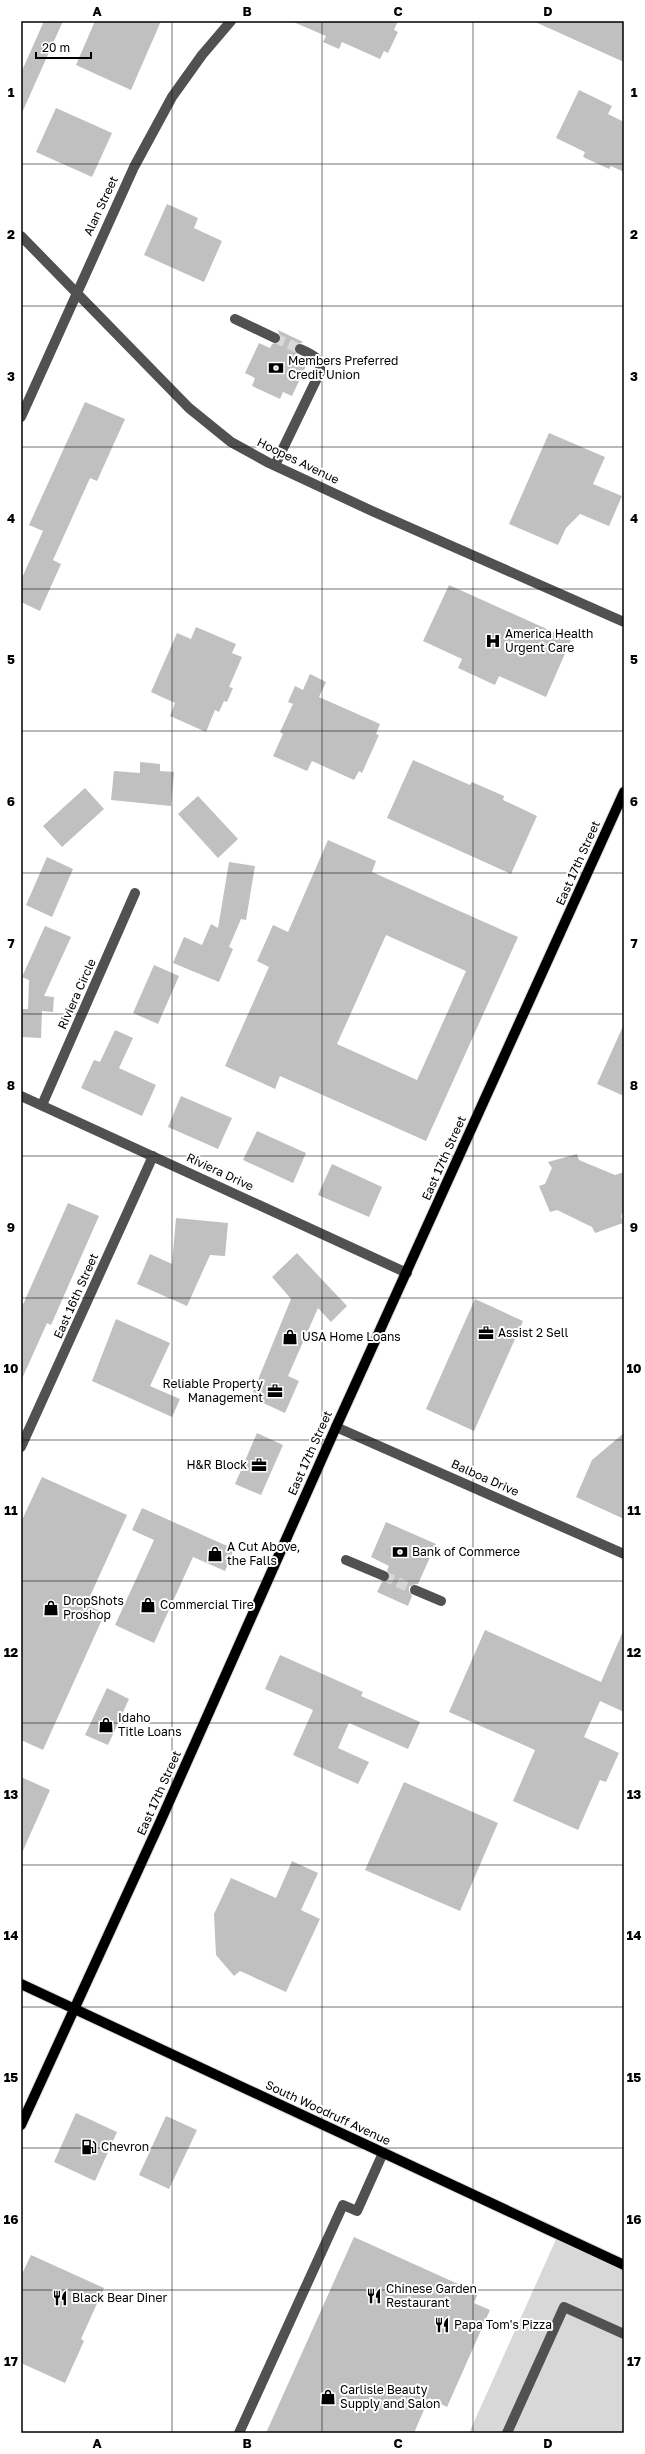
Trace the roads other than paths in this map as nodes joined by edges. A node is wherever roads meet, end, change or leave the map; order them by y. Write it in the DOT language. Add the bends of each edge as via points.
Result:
graph roads {
  1 [pos="231,21"];
  2 [pos="21,236"];
  3 [pos="76,294"];
  4 [pos="235,319"];
  5 [pos="275,338"];
  6 [pos="300,349"];
  7 [pos="21,417"];
  8 [pos="275,465"];
  9 [pos="624,622"];
  10 [pos="624,792"];
  11 [pos="135,893"];
  12 [pos="21,1096"];
  13 [pos="42,1104"];
  14 [pos="153,1156"];
  15 [pos="407,1273"];
  16 [pos="336,1427"];
  17 [pos="21,1447"];
  18 [pos="624,1554"];
  19 [pos="346,1560"];
  20 [pos="384,1576"];
  21 [pos="415,1590"];
  22 [pos="441,1601"];
  23 [pos="21,1984"];
  24 [pos="73,2009"];
  25 [pos="21,2125"];
  26 [pos="383,2153"];
  27 [pos="624,2265"];
  28 [pos="624,2334"];
  29 [pos="239,2433"];
  30 [pos="507,2433"];
  1 -- 3 [label="street, Alan Street" via="202,54 172,97 134,167"];
  2 -- 3 [label="street, Hoopes Avenue"];
  3 -- 7 [label="street, Alan Street"];
  3 -- 8 [label="street, Hoopes Avenue" via="189,408 231,442"];
  4 -- 5 [label="street"];
  6 -- 8 [label="street" via="318,360 321,365 320,372"];
  8 -- 9 [label="street, Hoopes Avenue" via="372,511"];
  10 -- 15 [label="main road, East 17th Street"];
  11 -- 13 [label="street, Riviera Circle"];
  12 -- 13 [label="street, Riviera Drive"];
  13 -- 14 [label="street, Riviera Drive"];
  14 -- 15 [label="street, Riviera Drive"];
  14 -- 17 [label="street, East 16th Street"];
  15 -- 16 [label="main road, East 17th Street"];
  16 -- 18 [label="street, Balboa Drive"];
  16 -- 24 [label="main road, East 17th Street" via="161,1820"];
  19 -- 20 [label="street"];
  21 -- 22 [label="street"];
  23 -- 24 [label="main road, South Woodruff Avenue"];
  24 -- 25 [label="main road, East 17th Street"];
  24 -- 26 [label="main road, South Woodruff Avenue"];
  26 -- 27 [label="main road, South Woodruff Avenue"];
  26 -- 29 [label="street" via="357,2211 343,2205"];
  28 -- 30 [label="street" via="564,2307"];
}
